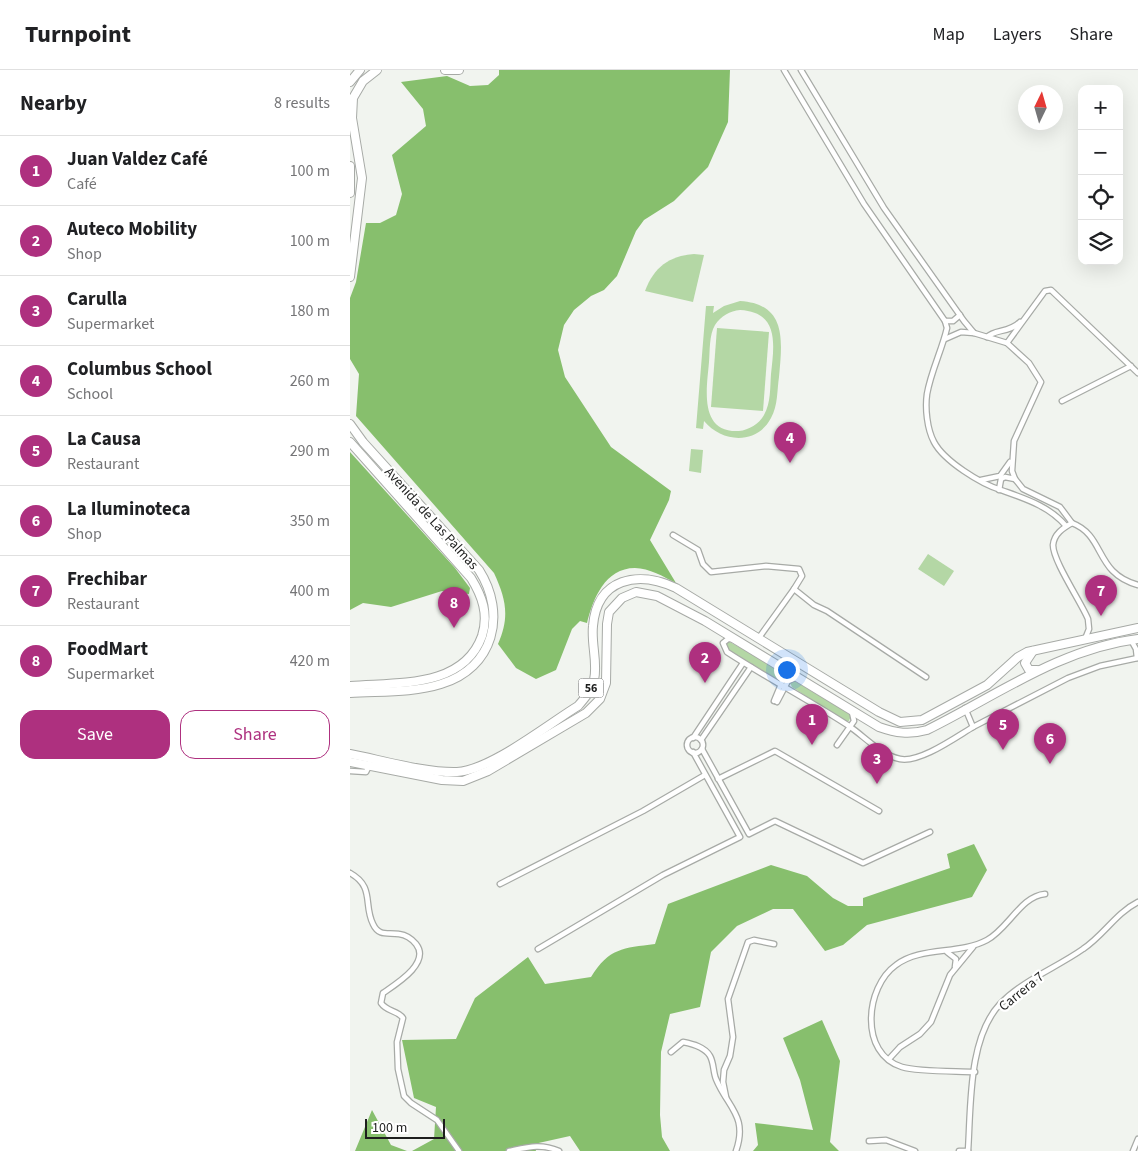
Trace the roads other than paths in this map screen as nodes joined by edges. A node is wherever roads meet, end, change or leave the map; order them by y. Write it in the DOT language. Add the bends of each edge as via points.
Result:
graph roads {
  1 [pos="360,70"];
  2 [pos="377,70"];
  3 [pos="445,70"];
  4 [pos="459,70"];
  5 [pos="784,70"];
  6 [pos="801,70"];
  7 [pos="351,80"];
  8 [pos="350,166"];
  9 [pos="350,194"];
  10 [pos="350,277"];
  11 [pos="960,315"];
  12 [pos="1024,318"];
  13 [pos="945,321"];
  14 [pos="974,333"];
  15 [pos="987,337"];
  16 [pos="945,339"];
  17 [pos="1007,343"];
  18 [pos="1131,366"];
  19 [pos="1138,373"];
  20 [pos="1062,400"];
  21 [pos="350,424"];
  22 [pos="350,442"];
  23 [pos="1011,456"];
  24 [pos="1015,479"];
  25 [pos="979,480"];
  26 [pos="999,490"];
  27 [pos="1072,523"];
  28 [pos="1066,526"];
  29 [pos="673,535"];
  30 [pos="1138,585"];
  31 [pos="794,589"];
  32 [pos="1138,628"];
  33 [pos="758,639"];
  34 [pos="1085,639"];
  35 [pos="1134,639"];
  36 [pos="740,642"];
  37 [pos="1033,651"];
  38 [pos="1137,658"];
  39 [pos="743,662"];
  40 [pos="751,667"];
  41 [pos="782,668"];
  42 [pos="1038,670"];
  43 [pos="797,676"];
  44 [pos="926,677"];
  45 [pos="350,686"];
  46 [pos="782,686"];
  47 [pos="350,694"];
  48 [pos="776,701"];
  49 [pos="965,708"];
  50 [pos="850,709"];
  51 [pos="850,727"];
  52 [pos="973,727"];
  53 [pos="693,738"];
  54 [pos="701,740"];
  55 [pos="837,745"];
  56 [pos="702,749"];
  57 [pos="693,752"];
  58 [pos="350,754"];
  59 [pos="350,762"];
  60 [pos="369,766"];
  61 [pos="350,771"];
  62 [pos="705,775"];
  63 [pos="718,779"];
  64 [pos="879,811"];
  65 [pos="930,832"];
  66 [pos="350,873"];
  67 [pos="500,884"];
  68 [pos="1045,894"];
  69 [pos="1138,902"];
  70 [pos="774,944"];
  71 [pos="974,947"];
  72 [pos="538,949"];
  73 [pos="946,951"];
  74 [pos="955,967"];
  75 [pos="671,1052"];
  76 [pos="889,1059"];
  77 [pos="975,1072"];
  78 [pos="726,1097"];
  79 [pos="1138,1139"];
  80 [pos="869,1141"];
  81 [pos="460,1151"];
  82 [pos="509,1151"];
  83 [pos="559,1151"];
  84 [pos="736,1151"];
  85 [pos="915,1151"];
  86 [pos="959,1151"];
  87 [pos="968,1151"];
  88 [pos="1133,1151"];
  1 -- 7 [label="main road"];
  2 -- 10 [label="main road" via="362,81 353,98 352,124 362,178"];
  3 -- 4 [label="main road"];
  5 -- 13 [label="street" via="864,204"];
  6 -- 11 [label="street" via="884,208"];
  8 -- 9 [label="main road"];
  11 -- 13 [label="street" via="953,321"];
  11 -- 14 [label="street"];
  12 -- 15 [label="street" via="1012,329 991,333"];
  12 -- 17 [label="street"];
  12 -- 18 [label="street" via="1045,291 1052,290"];
  13 -- 16 [label="street"];
  14 -- 15 [label="street"];
  14 -- 16 [label="street" via="961,332"];
  15 -- 17 [label="street"];
  16 -- 25 [label="street" via="927,395 930,434 944,454"];
  17 -- 23 [label="street" via="1029,363 1041,382 1014,441"];
  18 -- 19 [label="street"];
  18 -- 20 [label="street"];
  21 -- 47 [label="main road, Avenida de Las Palmas" via="479,570 490,589 494,611 488,643 474,665 459,676 427,687"];
  22 -- 45 [label="main road, Avenida de Las Palmas" via="471,578 483,602 485,617 475,650 452,671 419,680"];
  23 -- 24 [label="street"];
  23 -- 25 [label="street" via="1009,465 1000,476"];
  24 -- 26 [label="street" via="1001,479"];
  24 -- 27 [label="street" via="1023,489 1060,507"];
  25 -- 26 [label="street"];
  26 -- 28 [label="street" via="1045,507"];
  27 -- 28 [label="street"];
  27 -- 30 [label="street" via="1089,536 1112,573"];
  28 -- 34 [label="street" via="1055,539 1054,552 1088,619"];
  29 -- 31 [label="street" via="698,550 703,564 712,572 766,566 799,570 802,576"];
  31 -- 33 [label="street"];
  31 -- 44 [label="street"];
  32 -- 34 [label="main road, 56"];
  33 -- 37 [label="main road, 56" via="900,722 922,720 987,685 1018,657"];
  33 -- 58 [label="main road, 56" via="664,583 638,578 622,582 609,590 596,608 592,634 595,672 587,696 578,706 493,760 473,769 452,772"];
  34 -- 37 [label="main road, 56"];
  35 -- 38 [label="street"];
  35 -- 42 [label="main road, 56" via="1090,649"];
  36 -- 39 [label="street" via="728,639 723,647"];
  36 -- 41 [label="main road, 56"];
  36 -- 60 [label="main road, 56" via="658,596 644,592 631,594 618,601 609,612 606,683 600,699 589,711 468,780 442,780"];
  37 -- 42 [label="main road" via="1027,658 1026,667"];
  38 -- 52 [label="street" via="1100,666 1068,678"];
  39 -- 40 [label="street"];
  39 -- 53 [label="street"];
  40 -- 46 [label="street"];
  40 -- 54 [label="street"];
  41 -- 43 [label="main road, 56"];
  41 -- 46 [label="street"];
  42 -- 49 [label="main road, 56"];
  43 -- 46 [label="street"];
  43 -- 50 [label="main road, 56"];
  46 -- 48 [label="street"];
  46 -- 51 [label="street"];
  49 -- 50 [label="main road, 56" via="927,730 906,734 879,727"];
  49 -- 52 [label="street"];
  50 -- 51 [label="street" via="855,718"];
  51 -- 52 [label="street" via="884,752 909,759 926,754"];
  51 -- 55 [label="street"];
  53 -- 54 [label="street"];
  53 -- 57 [label="street" via="688,745"];
  54 -- 56 [label="street"];
  56 -- 57 [label="street"];
  56 -- 63 [label="street"];
  57 -- 62 [label="street"];
  59 -- 60 [label="main road, 56"];
  60 -- 61 [label="street" via="366,772"];
  62 -- 67 [label="street" via="642,812"];
  62 -- 72 [label="street" via="740,837 663,875"];
  63 -- 64 [label="street" via="775,751"];
  63 -- 65 [label="street" via="749,834 775,821 863,863"];
  66 -- 81 [label="street" via="363,884 377,930 384,934 407,936 419,949 416,964 397,986 383,993 381,1003 403,1018 397,1042 404,1096 437,1120"];
  68 -- 71 [label="street" via="1030,900 998,933"];
  69 -- 77 [label="street, Carrera 7" via="1089,945 1042,972 1001,1004 983,1031"];
  70 -- 78 [label="street" via="748,942 732,986 728,1009 733,1036 723,1082"];
  71 -- 73 [label="street"];
  71 -- 74 [label="street"];
  73 -- 74 [label="street" via="954,955"];
  73 -- 76 [label="street" via="904,960 881,980 873,1002 872,1028 876,1042"];
  74 -- 76 [label="street" via="931,1022"];
  75 -- 78 [label="street" via="683,1042 700,1046 711,1057 714,1077"];
  76 -- 77 [label="street" via="903,1067"];
  77 -- 87 [label="street, Carrera 7"];
  78 -- 84 [label="street" via="741,1125"];
  79 -- 88 [label="street"];
  80 -- 85 [label="street" via="886,1140"];
  82 -- 83 [label="street" via="537,1145"];
  86 -- 87 [label="street"];
}
